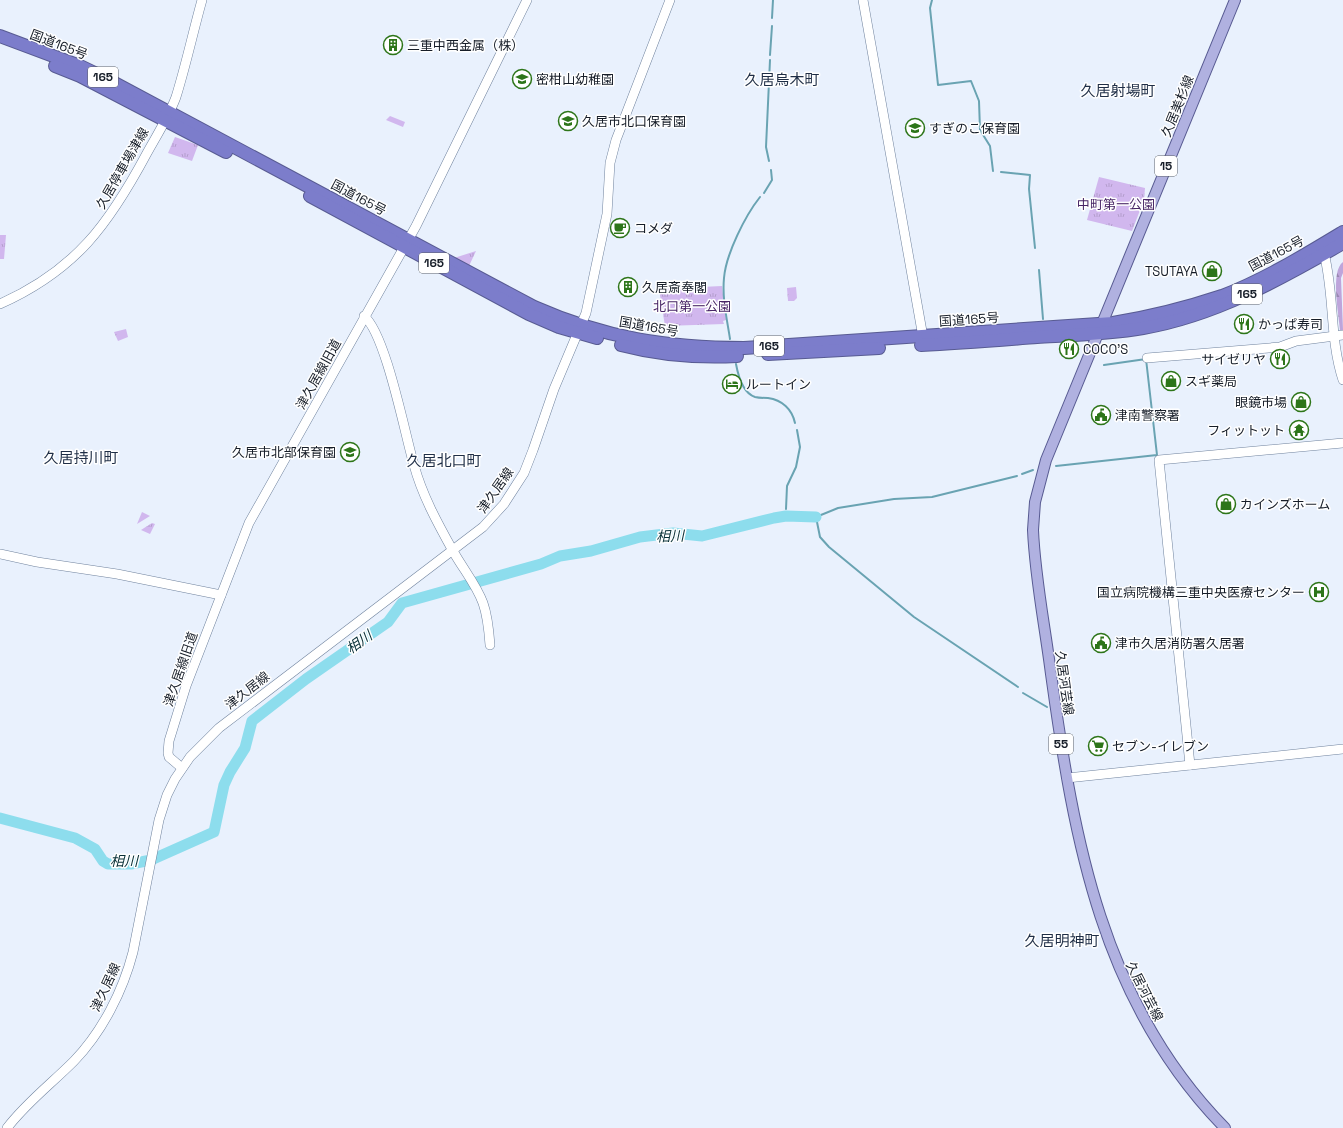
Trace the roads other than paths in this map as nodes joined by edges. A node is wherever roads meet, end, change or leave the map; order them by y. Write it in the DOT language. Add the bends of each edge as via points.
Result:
graph roads {
  1 [pos="202,0"];
  2 [pos="527,0"];
  3 [pos="670,0"];
  4 [pos="863,0"];
  5 [pos="1235,0"];
  6 [pos="0,36"];
  7 [pos="0,45"];
  8 [pos="52,60"];
  9 [pos="167,116"];
  10 [pos="1343,232"];
  11 [pos="406,243"];
  12 [pos="1343,243"];
  13 [pos="1323,249"];
  14 [pos="0,304"];
  15 [pos="364,316"];
  16 [pos="1100,328"];
  17 [pos="580,330"];
  18 [pos="1339,335"];
  19 [pos="923,337"];
  20 [pos="1148,358"];
  21 [pos="1343,380"];
  22 [pos="1343,443"];
  23 [pos="454,552"];
  24 [pos="0,554"];
  25 [pos="221,595"];
  26 [pos="490,645"];
  27 [pos="1343,749"];
  28 [pos="1190,765"];
  29 [pos="182,768"];
  30 [pos="1067,778"];
  31 [pos="7,1128"];
  32 [pos="1225,1128"];
  1 -- 9 [label="street, 久居停車場津線" via="176,96"];
  2 -- 11 [label="street, 津久居線旧道"];
  3 -- 17 [label="street, 津久居線" via="616,140 610,163 606,214 586,314"];
  4 -- 19 [label="street"];
  5 -- 16 [label="main road, 久居美杉線 / 15"];
  6 -- 8 [label="highway, 国道165号 / 165"];
  7 -- 8 [label="highway, 国道165号 / 165"];
  8 -- 9 [label="highway, 国道165号 / 165" via="105,78"];
  9 -- 11 [label="highway, 国道165号 / 165"];
  9 -- 14 [label="street, 久居停車場津線" via="122,198 92,239 59,269"];
  10 -- 13 [label="highway, 国道165号 / 165"];
  11 -- 15 [label="street, 津久居線旧道"];
  11 -- 17 [label="highway, 国道165号 / 165" via="529,314"];
  12 -- 13 [label="highway, 国道165号 / 165"];
  13 -- 16 [label="highway, 国道165号 / 165" via="1268,284 1206,311 1143,328"];
  13 -- 18 [label="street"];
  15 -- 23 [label="street" via="370,321 377,336 417,474 434,516"];
  15 -- 25 [label="street, 津久居線旧道" via="249,524"];
  16 -- 17 [label="highway, 国道165号 / 165" via="719,357 642,350"];
  16 -- 19 [label="highway, 国道165号 / 165"];
  16 -- 30 [label="main road, 久居河芸線 / 55" via="1046,460 1033,514 1033,545"];
  17 -- 19 [label="highway, 国道165号 / 165" via="634,340 702,348 744,348"];
  17 -- 23 [label="street, 津久居線" via="554,389 518,484 494,518"];
  18 -- 20 [label="street" via="1296,341 1280,347"];
  18 -- 21 [label="street"];
  22 -- 28 [label="street" via="1159,460"];
  23 -- 26 [label="street" via="477,588 487,617"];
  23 -- 29 [label="street, 津久居線" via="219,728 203,742"];
  24 -- 25 [label="street"];
  25 -- 29 [label="street, 津久居線旧道" via="186,686 170,741 169,757"];
  27 -- 28 [label="street"];
  28 -- 30 [label="street"];
  29 -- 31 [label="street, 津久居線" via="164,803 151,856 134,952 118,995 84,1050"];
  30 -- 32 [label="main road, 久居河芸線 / 55" via="1090,886 1122,977 1146,1024 1169,1060"];
}
